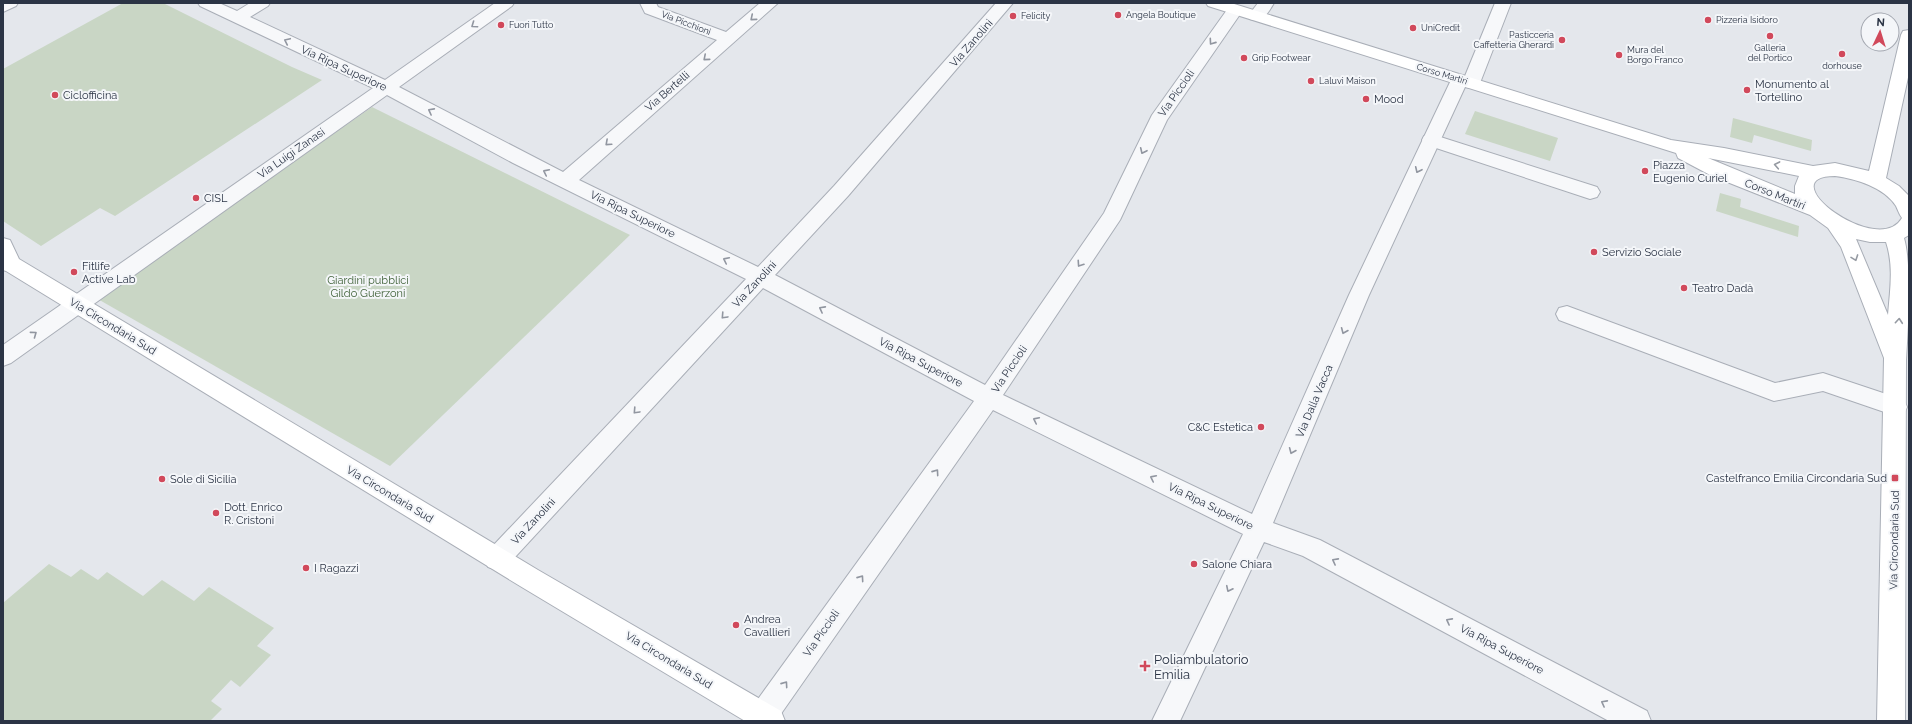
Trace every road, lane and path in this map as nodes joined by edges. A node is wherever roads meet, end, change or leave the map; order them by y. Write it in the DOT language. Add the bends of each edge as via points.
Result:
graph roads {
  1 [pos="10,3"];
  2 [pos="206,3"];
  3 [pos="262,3"];
  4 [pos="506,3"];
  5 [pos="648,3"];
  6 [pos="770,3"];
  7 [pos="1005,3"];
  8 [pos="1214,3"];
  9 [pos="1503,3"];
  10 [pos="3,7"];
  11 [pos="1235,10"];
  12 [pos="1261,10"];
  13 [pos="237,18"];
  14 [pos="1909,35"];
  15 [pos="728,39"];
  16 [pos="1465,82"];
  17 [pos="386,87"];
  18 [pos="1432,140"];
  19 [pos="1670,146"];
  20 [pos="1815,173"];
  21 [pos="565,181"];
  22 [pos="1876,181"];
  23 [pos="1590,192"];
  24 [pos="1816,210"];
  25 [pos="1905,218"];
  26 [pos="1836,224"];
  27 [pos="3,245"];
  28 [pos="7,264"];
  29 [pos="761,277"];
  30 [pos="77,304"];
  31 [pos="1568,314"];
  32 [pos="3,357"];
  33 [pos="1895,360"];
  34 [pos="989,398"];
  35 [pos="1896,407"];
  36 [pos="1258,529"];
  37 [pos="497,559"];
  38 [pos="767,718"];
  39 [pos="1166,721"];
  40 [pos="1637,721"];
  41 [pos="1891,721"];
  1 -- 10 [label="street"];
  2 -- 13 [label="street, Via Ripa Superiore"];
  3 -- 13 [label="street"];
  4 -- 17 [label="street, Via Luigi Zanasi, one-way"];
  5 -- 15 [label="street, Via Picchioni" via="651,10"];
  6 -- 15 [label="street, Via Bertelli, one-way"];
  7 -- 29 [label="street, Via Zanolini" via="909,114"];
  8 -- 11 [label="street, Corso Martiri"];
  9 -- 16 [label="street, Via Dalla Vacca"];
  11 -- 12 [label="street, Corso Martiri"];
  11 -- 34 [label="street, Via Piccioli, one-way" via="1158,119 1113,215"];
  12 -- 16 [label="street, Corso Martiri"];
  17 -- 13 [label="street, Via Ripa Superiore, one-way"];
  14 -- 22 [label="street"];
  15 -- 21 [label="street, Via Bertelli, one-way"];
  16 -- 18 [label="street, Via Dalla Vacca"];
  16 -- 19 [label="street, Corso Martiri"];
  21 -- 17 [label="street, Via Ripa Superiore, one-way"];
  17 -- 30 [label="street, Via Luigi Zanasi"];
  18 -- 23 [label="street"];
  18 -- 36 [label="street, Via Dalla Vacca, one-way" via="1359,295"];
  20 -- 19 [label="street, Corso Martiri, one-way" via="1724,154"];
  19 -- 24 [label="street, Corso Martiri" via="1719,171"];
  20 -- 22 [label="street, Corso Martiri" via="1827,170 1842,171"];
  20 -- 24 [label="street, Corso Martiri" via="1808,177 1804,184 1804,192"];
  29 -- 21 [label="street, Via Ripa Superiore, one-way"];
  22 -- 25 [label="street, Corso Martiri"];
  24 -- 26 [label="street, Corso Martiri"];
  25 -- 26 [label="street, Corso Martiri" via="1876,236"];
  33 -- 25 [label="street, Via Circondaria Sud, one-way" via="1902,277 1900,253"];
  26 -- 33 [label="street, Via Circondaria Sud, one-way" via="1850,246"];
  27 -- 28 [label="street, Via Circondaria Sud"];
  28 -- 30 [label="street, Via Circondaria Sud"];
  34 -- 29 [label="street, Via Ripa Superiore, one-way"];
  29 -- 37 [label="street, Via Zanolini, one-way"];
  32 -- 30 [label="street, Via Luigi Zanasi, one-way"];
  30 -- 37 [label="street, Via Circondaria Sud"];
  31 -- 35 [label="street" via="1774,392 1823,382"];
  33 -- 35 [label="street, Via Circondaria Sud"];
  36 -- 34 [label="street, Via Ripa Superiore, one-way"];
  38 -- 34 [label="street, Via Piccioli, one-way"];
  35 -- 41 [label="street, Via Circondaria Sud"];
  36 -- 39 [label="street, Via Dalla Vacca, one-way"];
  40 -- 36 [label="street, Via Ripa Superiore, one-way" via="1311,548"];
  37 -- 38 [label="street, Via Circondaria Sud"];
}
